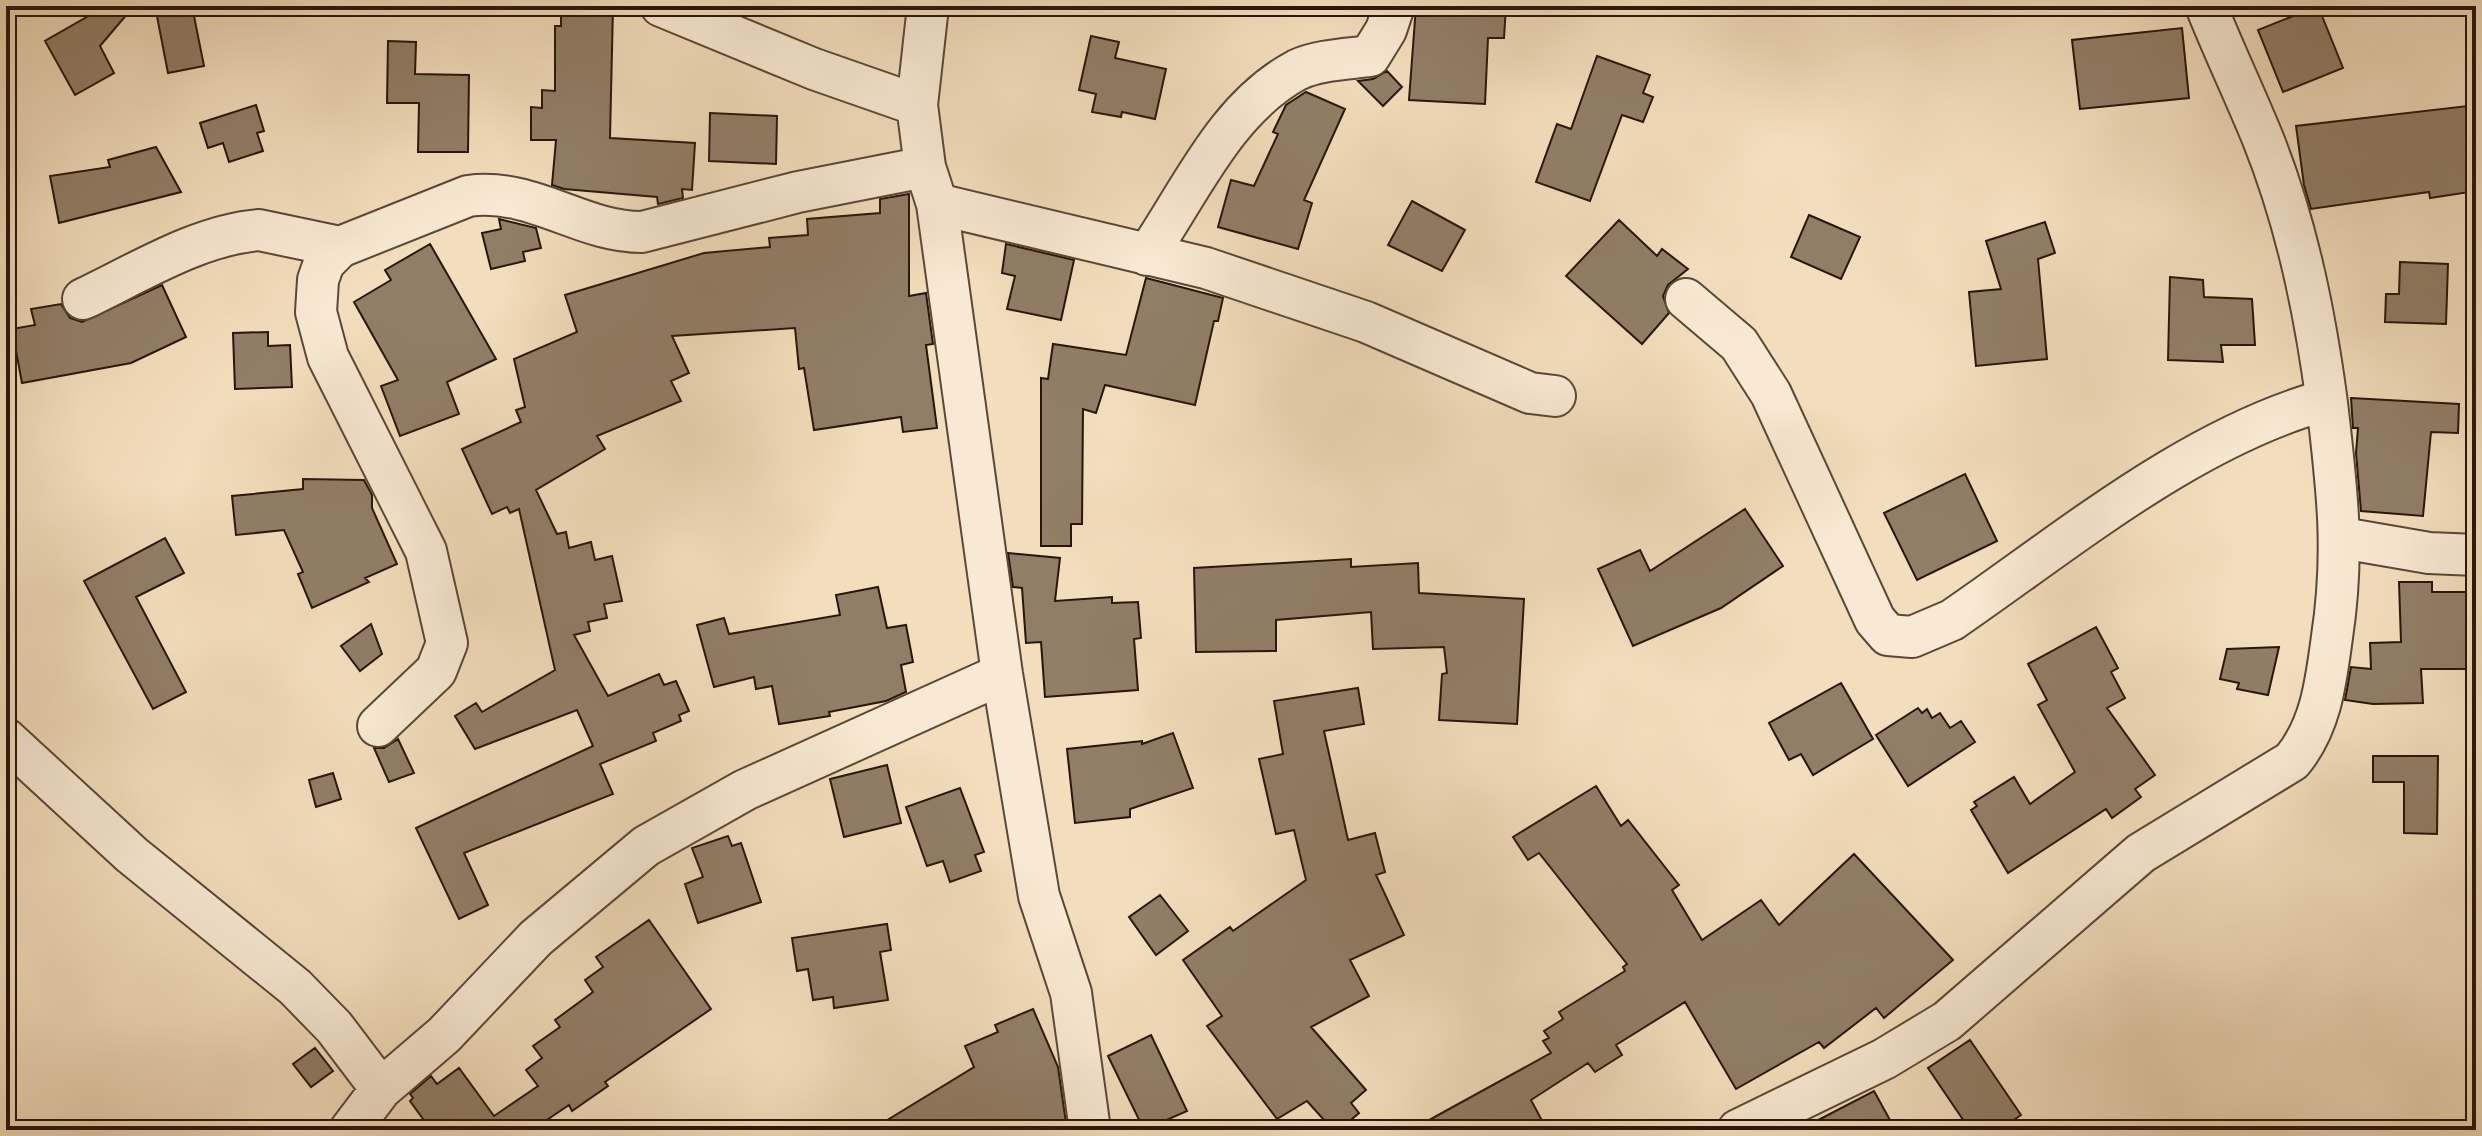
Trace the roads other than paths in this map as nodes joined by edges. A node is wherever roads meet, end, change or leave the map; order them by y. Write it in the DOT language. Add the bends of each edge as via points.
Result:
graph roads {
  1 [pos="661,6"];
  2 [pos="928,6"];
  3 [pos="1394,6"];
  4 [pos="2206,6"];
  5 [pos="917,105"];
  6 [pos="931,186"];
  7 [pos="340,247"];
  8 [pos="1147,255"];
  9 [pos="83,299"];
  10 [pos="1686,299"];
  11 [pos="1555,396"];
  12 [pos="2326,400"];
  13 [pos="2342,538"];
  14 [pos="2476,555"];
  15 [pos="1002,674"];
  16 [pos="378,726"];
  17 [pos="6,739"];
  18 [pos="381,1089"];
  19 [pos="350,1130"];
  20 [pos="1090,1130"];
  21 [pos="1738,1130"];
  1 -- 5 [label="street"];
  2 -- 5 [label="street"];
  3 -- 8 [label="street" via="1370,56 1300,69 1273,86 1226,133"];
  4 -- 12 [label="street" via="2264,141 2309,286"];
  5 -- 6 [label="street"];
  6 -- 7 [label="street" via="798,192 642,232 618,230 528,199 488,193 468,196"];
  6 -- 8 [label="street"];
  6 -- 15 [label="street"];
  7 -- 9 [label="street" via="247,231"];
  7 -- 16 [label="street" via="324,263 318,280 316,312 328,357 426,551 447,643 436,671"];
  8 -- 11 [label="street" via="1206,268 1325,307 1530,393"];
  10 -- 12 [label="street" via="1739,344 1771,394 1875,620 1888,635 1912,637 1952,620 2196,456 2279,413"];
  12 -- 13 [label="street"];
  13 -- 14 [label="street"];
  13 -- 21 [label="street" via="2340,590 2320,708 2308,741 2292,761 2141,853 1947,1021 1884,1059"];
  15 -- 18 [label="street" via="745,790 646,846 536,938 444,1035"];
  15 -- 20 [label="street" via="1039,896 1071,993"];
  17 -- 18 [label="street" via="132,855 295,987 334,1027"];
  18 -- 19 [label="street"];
}
